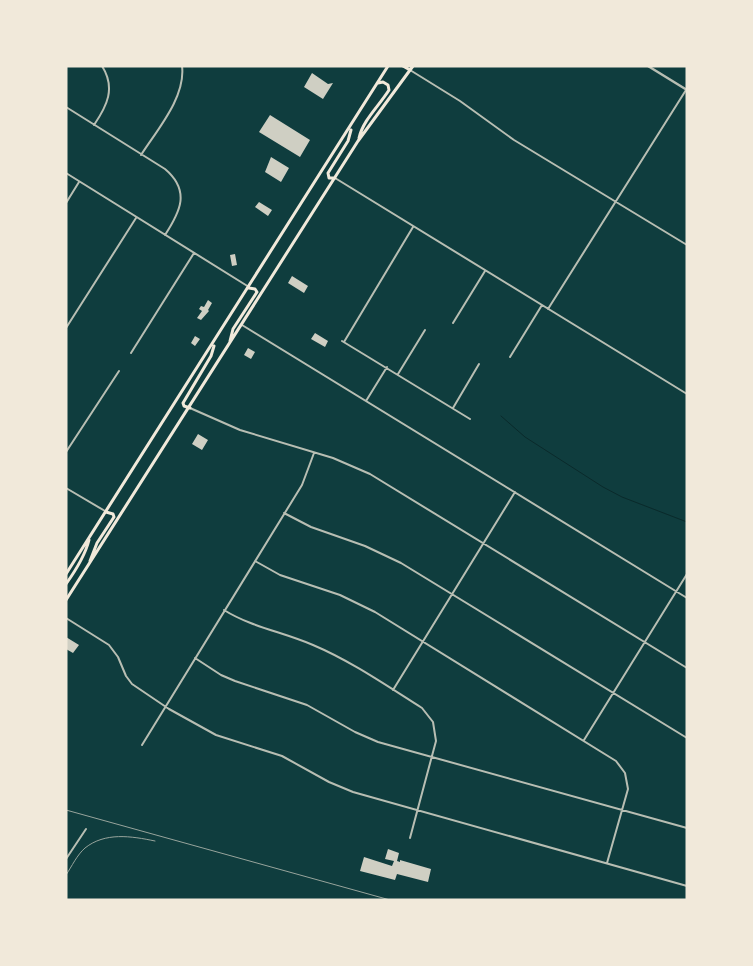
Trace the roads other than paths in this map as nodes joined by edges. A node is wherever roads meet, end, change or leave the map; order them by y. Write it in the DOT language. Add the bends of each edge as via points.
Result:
graph roads {
  1 [pos="102,66"];
  2 [pos="182,66"];
  3 [pos="388,66"];
  4 [pos="403,66"];
  5 [pos="413,66"];
  6 [pos="648,66"];
  7 [pos="410,70"];
  8 [pos="378,83"];
  9 [pos="687,90"];
  10 [pos="66,107"];
  11 [pos="94,125"];
  12 [pos="352,125"];
  13 [pos="358,141"];
  14 [pos="141,154"];
  15 [pos="66,173"];
  16 [pos="335,178"];
  17 [pos="79,182"];
  18 [pos="616,202"];
  19 [pos="66,203"];
  20 [pos="137,218"];
  21 [pos="413,227"];
  22 [pos="165,235"];
  23 [pos="687,245"];
  24 [pos="194,253"];
  25 [pos="485,271"];
  26 [pos="249,288"];
  27 [pos="542,306"];
  28 [pos="548,309"];
  29 [pos="453,323"];
  30 [pos="242,325"];
  31 [pos="66,328"];
  32 [pos="425,330"];
  33 [pos="214,342"];
  34 [pos="228,347"];
  35 [pos="131,353"];
  36 [pos="510,357"];
  37 [pos="480,364"];
  38 [pos="386,368"];
  39 [pos="119,371"];
  40 [pos="398,374"];
  41 [pos="687,394"];
  42 [pos="366,401"];
  43 [pos="190,408"];
  44 [pos="453,408"];
  45 [pos="470,419"];
  46 [pos="66,452"];
  47 [pos="314,453"];
  48 [pos="66,488"];
  49 [pos="515,492"];
  50 [pos="106,512"];
  51 [pos="284,513"];
  52 [pos="90,536"];
  53 [pos="484,543"];
  54 [pos="254,561"];
  55 [pos="89,564"];
  56 [pos="66,574"];
  57 [pos="687,574"];
  58 [pos="66,584"];
  59 [pos="676,591"];
  60 [pos="453,594"];
  61 [pos="687,598"];
  62 [pos="66,600"];
  63 [pos="224,610"];
  64 [pos="66,618"];
  65 [pos="423,642"];
  66 [pos="645,642"];
  67 [pos="194,658"];
  68 [pos="687,668"];
  69 [pos="394,690"];
  70 [pos="613,692"];
  71 [pos="165,706"];
  72 [pos="687,738"];
  73 [pos="584,740"];
  74 [pos="142,745"];
  75 [pos="432,757"];
  76 [pos="622,810"];
  77 [pos="417,811"];
  78 [pos="687,828"];
  79 [pos="86,829"];
  80 [pos="410,838"];
  81 [pos="66,859"];
  82 [pos="607,863"];
  83 [pos="687,886"];
  1 -- 11 [label="street" via="109,82 109,96"];
  2 -- 14 [label="street" via="177,96"];
  3 -- 8 [label="main road"];
  4 -- 7 [label="main road"];
  5 -- 7 [label="main road"];
  6 -- 9 [label="street"];
  7 -- 13 [label="main road"];
  7 -- 18 [label="street" via="508,136"];
  8 -- 12 [label="main road"];
  8 -- 13 [label="main road" via="386,83 389,90 360,131"];
  9 -- 18 [label="street"];
  10 -- 11 [label="street"];
  11 -- 14 [label="street"];
  12 -- 16 [label="main road" via="348,141 328,173 329,178"];
  12 -- 26 [label="main road"];
  13 -- 16 [label="main road"];
  14 -- 22 [label="street" via="169,173 179,189 179,210"];
  15 -- 17 [label="street"];
  16 -- 21 [label="street"];
  16 -- 30 [label="main road"];
  17 -- 19 [label="street"];
  17 -- 20 [label="street"];
  18 -- 23 [label="street"];
  18 -- 28 [label="street"];
  20 -- 22 [label="street"];
  20 -- 31 [label="street"];
  21 -- 25 [label="street"];
  21 -- 38 [label="street" via="343,341"];
  22 -- 24 [label="street"];
  24 -- 26 [label="street"];
  24 -- 35 [label="street"];
  25 -- 27 [label="street"];
  25 -- 29 [label="street"];
  26 -- 33 [label="main road"];
  26 -- 34 [label="main road" via="257,292 234,329"];
  27 -- 28 [label="street"];
  27 -- 36 [label="street"];
  28 -- 41 [label="street"];
  30 -- 34 [label="main road"];
  30 -- 42 [label="street"];
  32 -- 40 [label="street"];
  33 -- 43 [label="main road" via="211,356 183,403"];
  33 -- 50 [label="main road"];
  34 -- 43 [label="main road"];
  37 -- 44 [label="street"];
  38 -- 40 [label="street"];
  38 -- 42 [label="street"];
  39 -- 46 [label="street"];
  40 -- 44 [label="street"];
  42 -- 49 [label="street"];
  43 -- 47 [label="street" via="240,430"];
  43 -- 55 [label="main road"];
  44 -- 45 [label="street"];
  47 -- 51 [label="street" via="306,476"];
  47 -- 53 [label="street" via="370,474"];
  48 -- 50 [label="street"];
  49 -- 53 [label="street"];
  49 -- 59 [label="street"];
  50 -- 52 [label="main road"];
  50 -- 55 [label="main road" via="114,516 97,543"];
  51 -- 54 [label="street"];
  51 -- 60 [label="street" via="311,527 385,554"];
  52 -- 56 [label="main road"];
  52 -- 58 [label="main road" via="86,550"];
  53 -- 60 [label="street"];
  53 -- 66 [label="street"];
  54 -- 63 [label="street"];
  54 -- 65 [label="street" via="280,575 356,602"];
  55 -- 62 [label="main road"];
  57 -- 59 [label="street"];
  59 -- 61 [label="street"];
  59 -- 66 [label="street"];
  60 -- 65 [label="street"];
  60 -- 70 [label="street"];
  63 -- 67 [label="street"];
  63 -- 69 [label="street" via="252,624 326,650"];
  64 -- 71 [label="street" via="110,646 132,684"];
  65 -- 69 [label="street"];
  65 -- 73 [label="street"];
  66 -- 68 [label="street"];
  66 -- 70 [label="street"];
  67 -- 71 [label="street"];
  67 -- 75 [label="street" via="235,681 307,705 366,738"];
  69 -- 75 [label="street" via="422,708 431,718 436,736"];
  70 -- 72 [label="street"];
  70 -- 73 [label="street"];
  71 -- 74 [label="street"];
  71 -- 77 [label="street" via="216,735 288,758 345,789"];
  73 -- 76 [label="street" via="614,759 623,770 628,789"];
  75 -- 76 [label="street"];
  75 -- 77 [label="street"];
  76 -- 78 [label="street"];
  76 -- 82 [label="street"];
  77 -- 80 [label="street"];
  77 -- 82 [label="street"];
  79 -- 81 [label="street"];
  82 -- 83 [label="street"];
}
